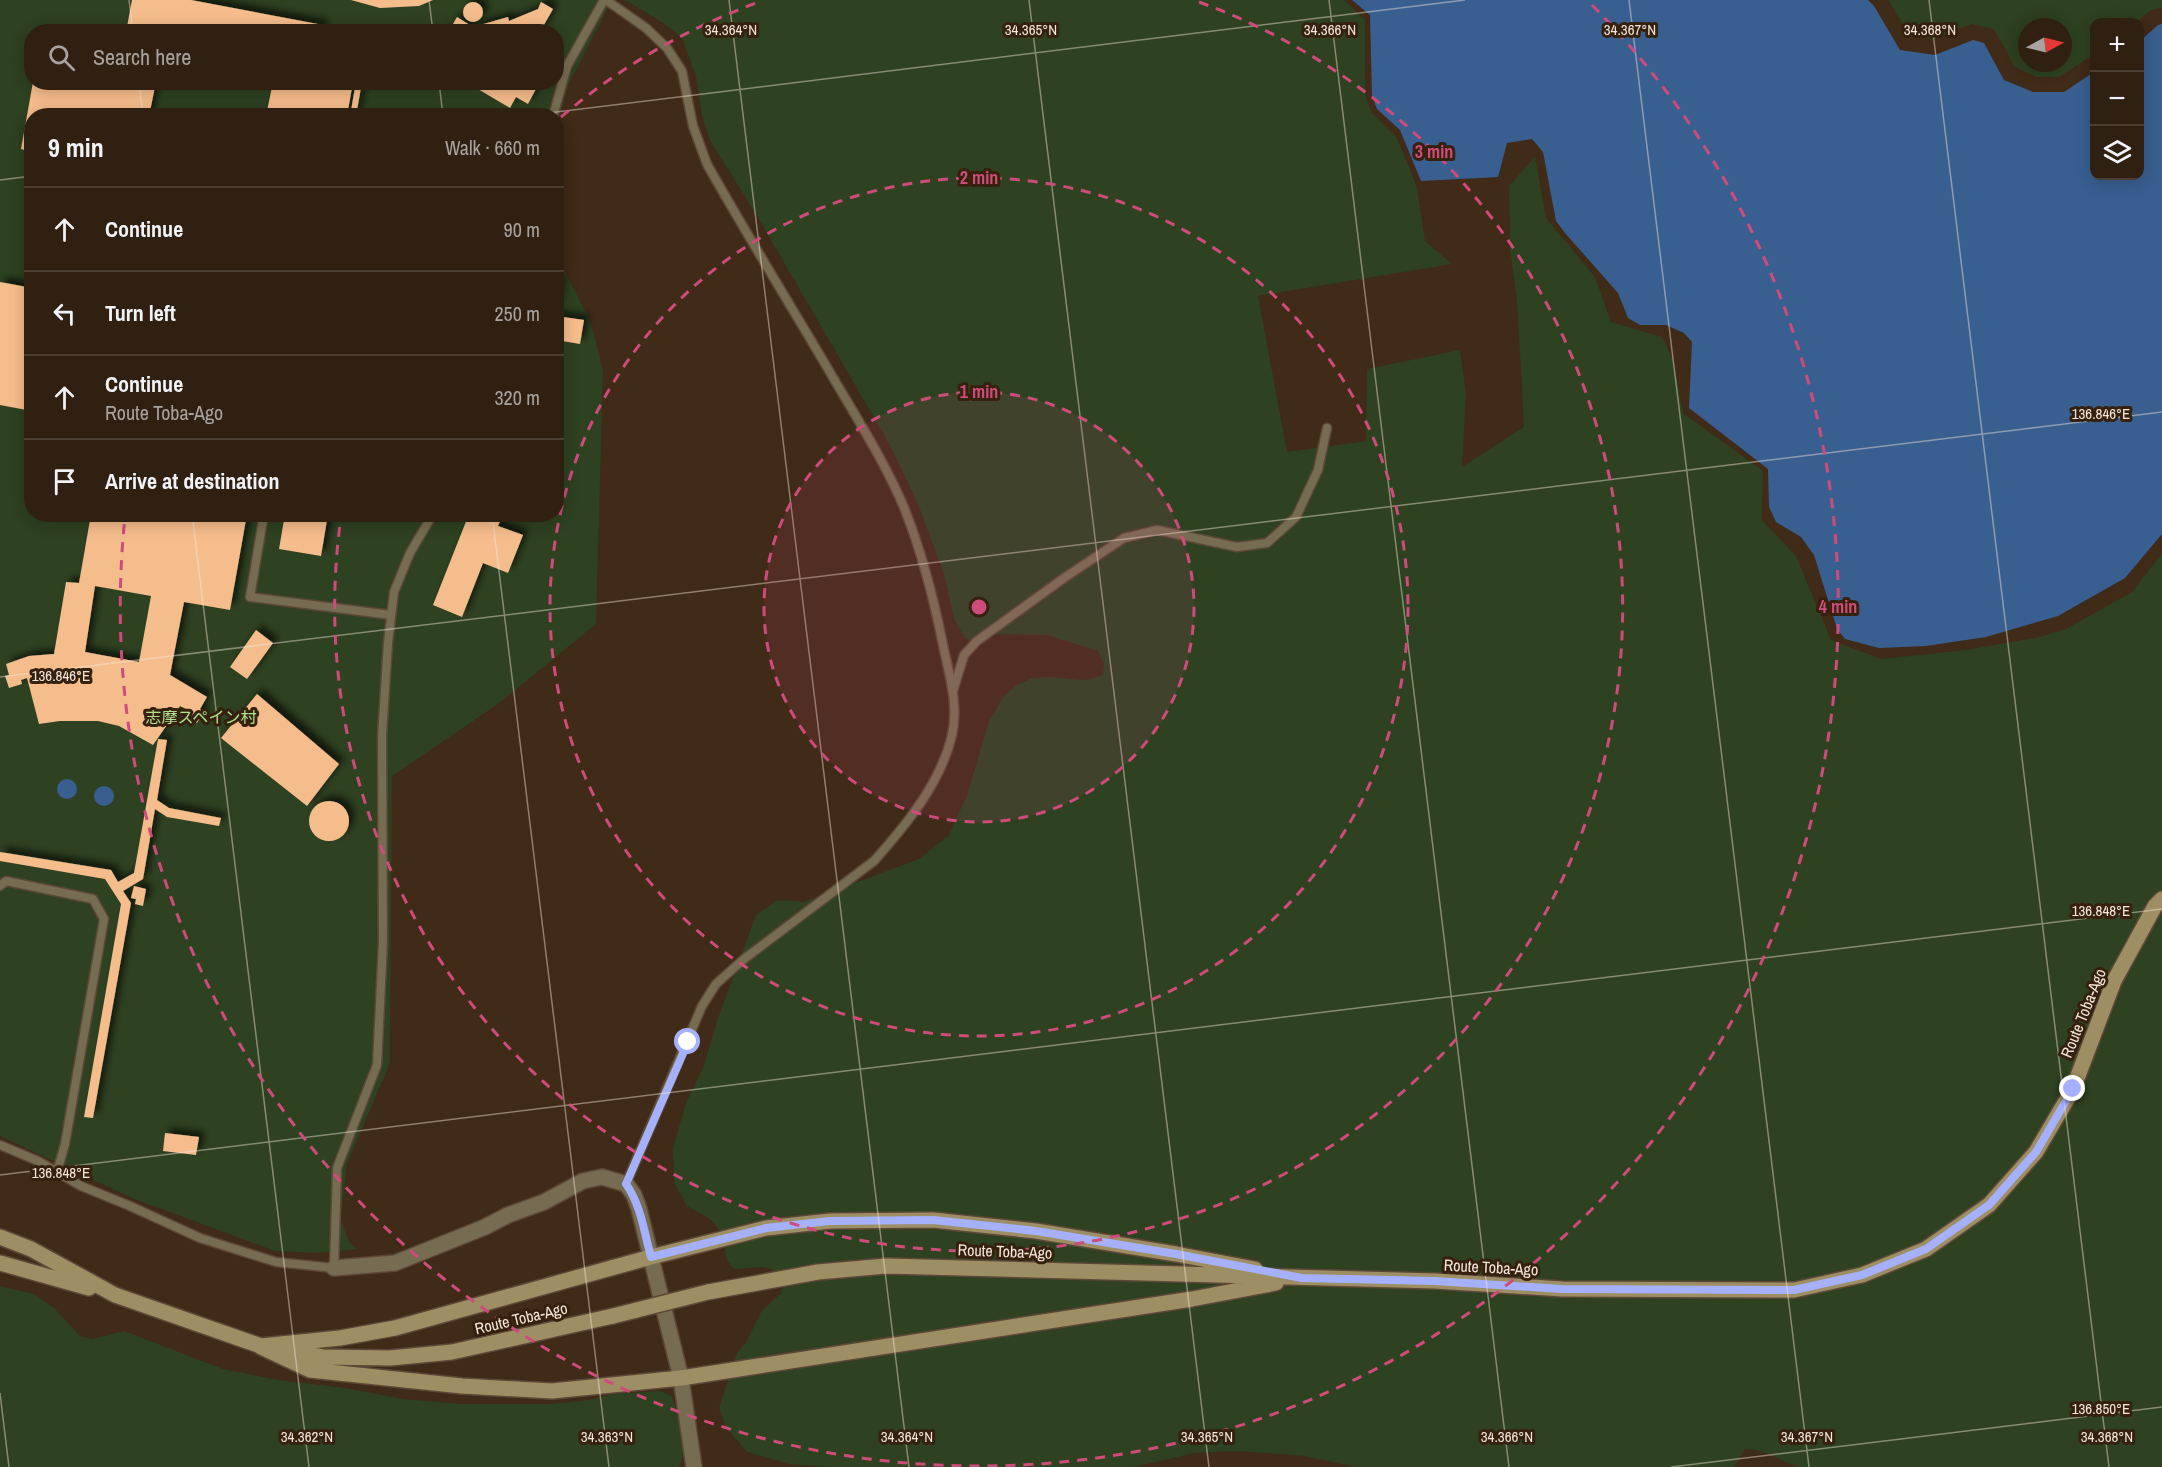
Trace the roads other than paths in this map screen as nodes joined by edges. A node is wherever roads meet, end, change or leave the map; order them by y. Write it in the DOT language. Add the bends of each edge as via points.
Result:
graph roads {
  1 [pos="605,0"];
  2 [pos="564,77"];
  3 [pos="560,90"];
  4 [pos="555,108"];
  5 [pos="1327,428"];
  6 [pos="263,522"];
  7 [pos="428,522"];
  8 [pos="391,615"];
  9 [pos="952,691"];
  10 [pos="0,886"];
  11 [pos="2162,899"];
  12 [pos="0,1144"];
  13 [pos="57,1172"];
  14 [pos="626,1184"];
  15 [pos="0,1237"];
  16 [pos="651,1257"];
  17 [pos="0,1263"];
  18 [pos="334,1268"];
  19 [pos="1302,1278"];
  20 [pos="116,1295"];
  21 [pos="261,1346"];
  22 [pos="681,1378"];
  23 [pos="694,1467"];
  1 -- 2 [label="lane"];
  1 -- 9 [label="lane" via="646,28 667,48 682,71 693,126 707,164 859,422 905,510 924,569"];
  3 -- 4 [label="lane"];
  5 -- 9 [label="lane" via="1318,470 1296,517 1267,543 1237,546 1157,530 1124,538 977,641 964,655"];
  6 -- 8 [label="lane" via="250,597"];
  7 -- 8 [label="lane" via="394,592"];
  8 -- 18 [label="lane" via="382,736 383,942 377,1065 338,1168"];
  9 -- 14 [label="lane" via="952,735 940,769 892,841 874,861 744,958 716,984 702,1006"];
  10 -- 13 [label="lane" via="6,880 93,899 104,919"];
  11 -- 19 [label="main road, Route Toba-Ago" via="2114,981 2073,1089 2036,1152 1989,1205 1926,1249 1862,1275 1794,1290 1562,1289"];
  12 -- 13 [label="lane"];
  13 -- 18 [label="lane" via="200,1238 276,1262"];
  14 -- 16 [label="street" via="636,1202"];
  14 -- 18 [label="street" via="602,1177 583,1181 544,1202 395,1263"];
  15 -- 20 [label="main road, Route Toba-Ago" via="31,1249"];
  16 -- 19 [label="main road" via="766,1228 830,1221 933,1220 1048,1233"];
  16 -- 21 [label="main road" via="395,1328"];
  16 -- 22 [label="street"];
  17 -- 20 [label="main road"];
  19 -- 21 [label="main road, Route Toba-Ago, bridge" via="886,1266 818,1272 708,1292 452,1352 323,1357"];
  19 -- 22 [label="main road" via="1192,1299"];
  20 -- 21 [label="main road, Route Toba-Ago"];
  21 -- 22 [label="main road" via="310,1370 462,1386 552,1391"];
  22 -- 23 [label="street"];
}
